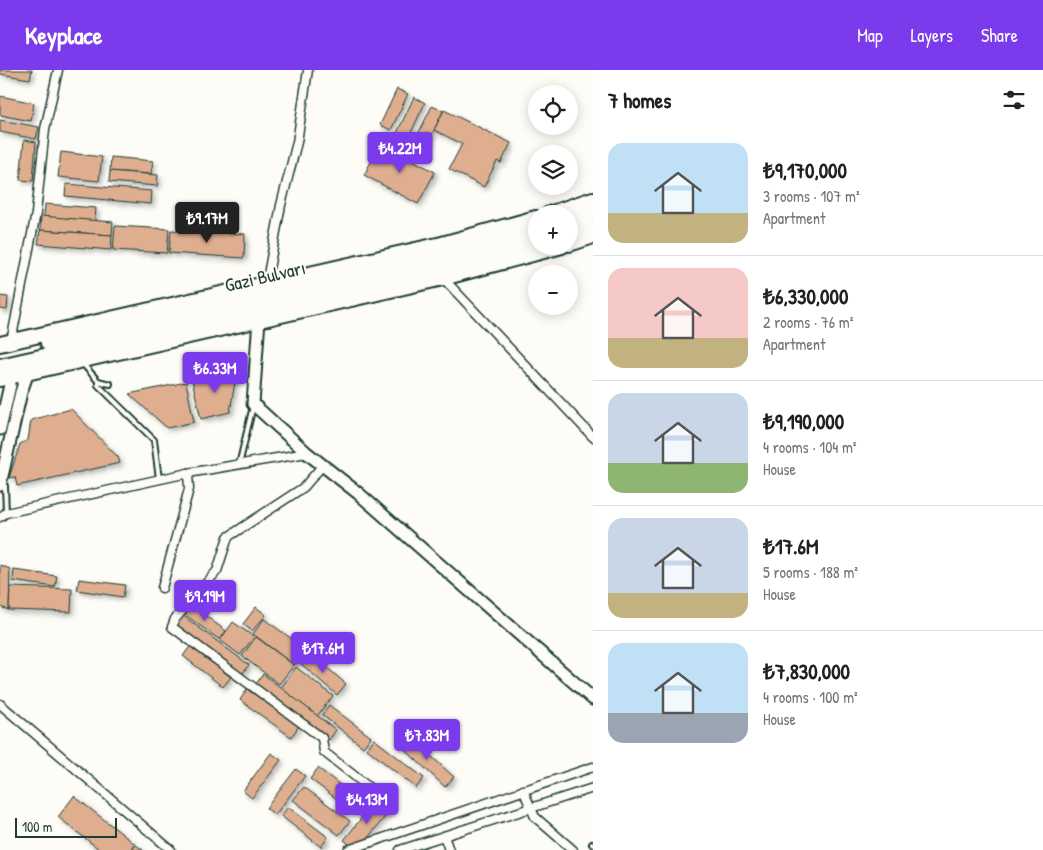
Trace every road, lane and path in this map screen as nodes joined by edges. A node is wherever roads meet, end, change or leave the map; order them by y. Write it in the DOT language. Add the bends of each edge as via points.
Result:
graph roads {
  1 [pos="58,70"];
  2 [pos="308,70"];
  3 [pos="593,199"];
  4 [pos="576,205"];
  5 [pos="593,211"];
  6 [pos="578,216"];
  7 [pos="528,220"];
  8 [pos="593,225"];
  9 [pos="578,229"];
  10 [pos="528,232"];
  11 [pos="593,236"];
  12 [pos="578,241"];
  13 [pos="528,244"];
  14 [pos="529,255"];
  15 [pos="443,278"];
  16 [pos="267,289"];
  17 [pos="260,319"];
  18 [pos="5,343"];
  19 [pos="0,354"];
  20 [pos="80,360"];
  21 [pos="28,372"];
  22 [pos="3,374"];
  23 [pos="98,381"];
  24 [pos="110,384"];
  25 [pos="253,404"];
  26 [pos="0,429"];
  27 [pos="593,437"];
  28 [pos="306,453"];
  29 [pos="239,465"];
  30 [pos="322,466"];
  31 [pos="188,472"];
  32 [pos="159,479"];
  33 [pos="3,486"];
  34 [pos="3,515"];
  35 [pos="162,588"];
  36 [pos="593,699"];
  37 [pos="0,704"];
  38 [pos="593,767"];
  39 [pos="593,788"];
  40 [pos="371,789"];
  41 [pos="523,790"];
  42 [pos="530,808"];
  43 [pos="444,836"];
  44 [pos="171,850"];
  45 [pos="348,850"];
  46 [pos="400,850"];
  47 [pos="448,850"];
  48 [pos="573,850"];
  1 -- 18 [label="street" via="45,129 36,213"];
  2 -- 16 [label="street"];
  3 -- 4 [label="highway"];
  5 -- 6 [label="highway"];
  7 -- 16 [label="highway"];
  8 -- 9 [label="highway"];
  10 -- 16 [label="highway, Gazi Bulvarı" via="492,243"];
  11 -- 12 [label="highway"];
  13 -- 22 [label="highway, Gazi Bulvarı"];
  14 -- 15 [label="highway"];
  15 -- 17 [label="highway"];
  15 -- 27 [label="street"];
  16 -- 18 [label="highway"];
  16 -- 19 [label="highway, Gazi Bulvarı"];
  17 -- 20 [label="highway"];
  17 -- 25 [label="main road"];
  20 -- 21 [label="highway"];
  20 -- 23 [label="lane"];
  21 -- 22 [label="highway"];
  21 -- 33 [label="main road" via="21,392"];
  22 -- 26 [label="main road" via="10,385"];
  23 -- 24 [label="lane"];
  23 -- 32 [label="lane" via="98,385 154,440"];
  25 -- 28 [label="main road"];
  25 -- 29 [label="lane"];
  28 -- 29 [label="street"];
  28 -- 30 [label="main road"];
  29 -- 31 [label="street"];
  30 -- 36 [label="main road" via="358,493"];
  30 -- 40 [label="street" via="304,487 228,537 217,571 175,619 172,627 322,738 324,752"];
  31 -- 32 [label="street"];
  31 -- 35 [label="street" via="189,490"];
  32 -- 34 [label="street"];
  33 -- 34 [label="lane"];
  37 -- 44 [label="street"];
  38 -- 41 [label="street"];
  39 -- 42 [label="street"];
  41 -- 42 [label="street"];
  41 -- 45 [label="street"];
  42 -- 43 [label="street"];
  42 -- 48 [label="street" via="535,817"];
  43 -- 46 [label="street"];
  43 -- 47 [label="street"];
}
